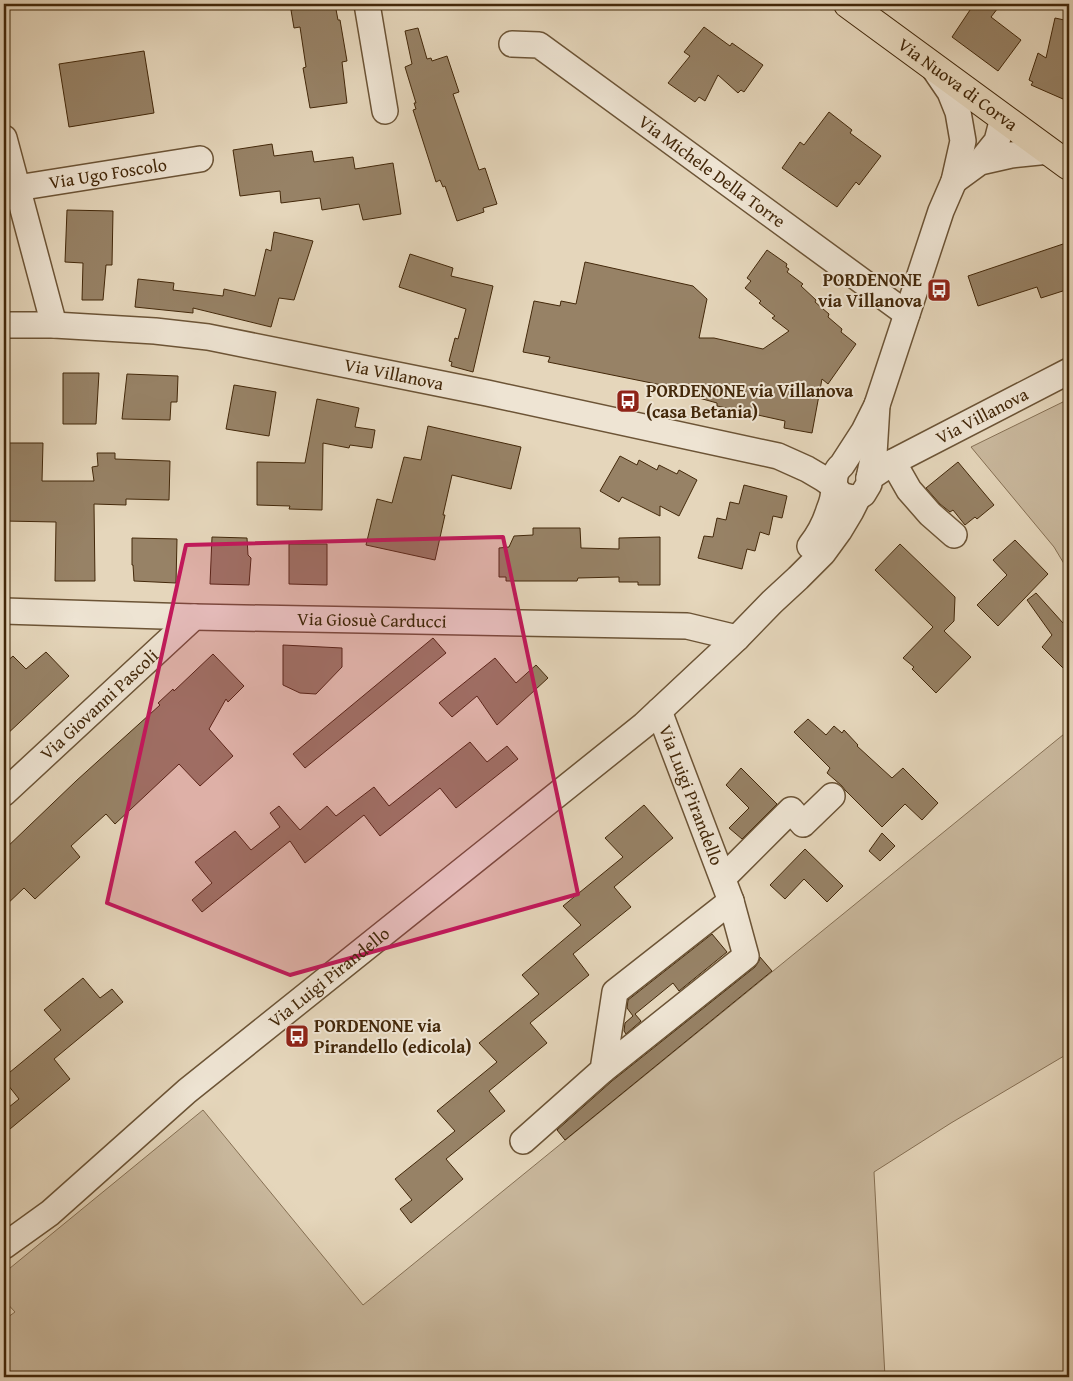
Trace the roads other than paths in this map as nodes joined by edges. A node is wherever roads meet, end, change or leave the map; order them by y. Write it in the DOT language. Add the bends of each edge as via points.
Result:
graph roads {
  1 [pos="367,4"];
  2 [pos="848,4"];
  3 [pos="512,44"];
  4 [pos="932,65"];
  5 [pos="384,111"];
  6 [pos="1003,118"];
  7 [pos="4,138"];
  8 [pos="963,141"];
  9 [pos="200,159"];
  10 [pos="1059,159"];
  11 [pos="980,162"];
  12 [pos="954,181"];
  13 [pos="17,188"];
  14 [pos="907,314"];
  15 [pos="4,324"];
  16 [pos="54,325"];
  17 [pos="1069,371"];
  18 [pos="877,405"];
  19 [pos="893,462"];
  20 [pos="838,475"];
  21 [pos="863,488"];
  22 [pos="954,535"];
  23 [pos="772,602"];
  24 [pos="4,611"];
  25 [pos="194,617"];
  26 [pos="737,638"];
  27 [pos="659,711"];
  28 [pos="4,793"];
  29 [pos="832,796"];
  30 [pos="723,878"];
  31 [pos="731,902"];
  32 [pos="603,1070"];
  33 [pos="524,1141"];
  34 [pos="4,1246"];
  1 -- 5 [label="street"];
  2 -- 4 [label="main road, Via Nuova di Corva"];
  3 -- 14 [label="street, Via Michele Della Torre" via="539,45"];
  4 -- 6 [label="main road, Via Nuova di Corva"];
  4 -- 8 [label="street, Via Luigi Pirandello" via="950,92 958,112"];
  6 -- 8 [label="street" via="981,126"];
  6 -- 10 [label="main road, Via Nuova di Corva"];
  6 -- 11 [label="street" via="997,140"];
  7 -- 13 [label="street"];
  8 -- 12 [label="street, Via Luigi Pirandello"];
  9 -- 13 [label="street, Via Ugo Foscolo"];
  10 -- 11 [label="street" via="1011,155"];
  11 -- 12 [label="street"];
  12 -- 14 [label="street, Via Luigi Pirandello"];
  13 -- 16 [label="street"];
  14 -- 18 [label="street, Via Luigi Pirandello"];
  15 -- 16 [label="street, Via Villanova"];
  16 -- 20 [label="street, Via Villanova" via="155,330 208,337 778,456 833,461"];
  17 -- 19 [label="street, Via Villanova"];
  18 -- 20 [label="street, Via Luigi Pirandello"];
  18 -- 21 [label="street, Via Luigi Pirandello" via="874,454"];
  19 -- 21 [label="street, Via Villanova"];
  19 -- 22 [label="street" via="930,514"];
  20 -- 21 [label="street" via="841,495 852,498"];
  20 -- 23 [label="street, Via Luigi Pirandello" via="830,509 814,541"];
  21 -- 23 [label="street, Via Luigi Pirandello" via="823,553"];
  23 -- 26 [label="street, Via Luigi Pirandello"];
  24 -- 25 [label="street, Via Giosuè Carducci"];
  25 -- 26 [label="street, Via Giosuè Carducci" via="687,626"];
  25 -- 28 [label="street, Via Giovanni Pascoli"];
  26 -- 27 [label="street, Via Luigi Pirandello"];
  27 -- 30 [label="street, Via Luigi Pirandello"];
  27 -- 34 [label="street, Via Luigi Pirandello" via="186,1091 50,1212"];
  29 -- 30 [label="street, Via Luigi Pirandello" via="804,824 791,810"];
  30 -- 31 [label="street, Via Luigi Pirandello"];
  31 -- 32 [label="street" via="615,992"];
  31 -- 32 [label="street, Via Luigi Pirandello" via="746,956"];
  32 -- 33 [label="street, Via Luigi Pirandello"];
}
